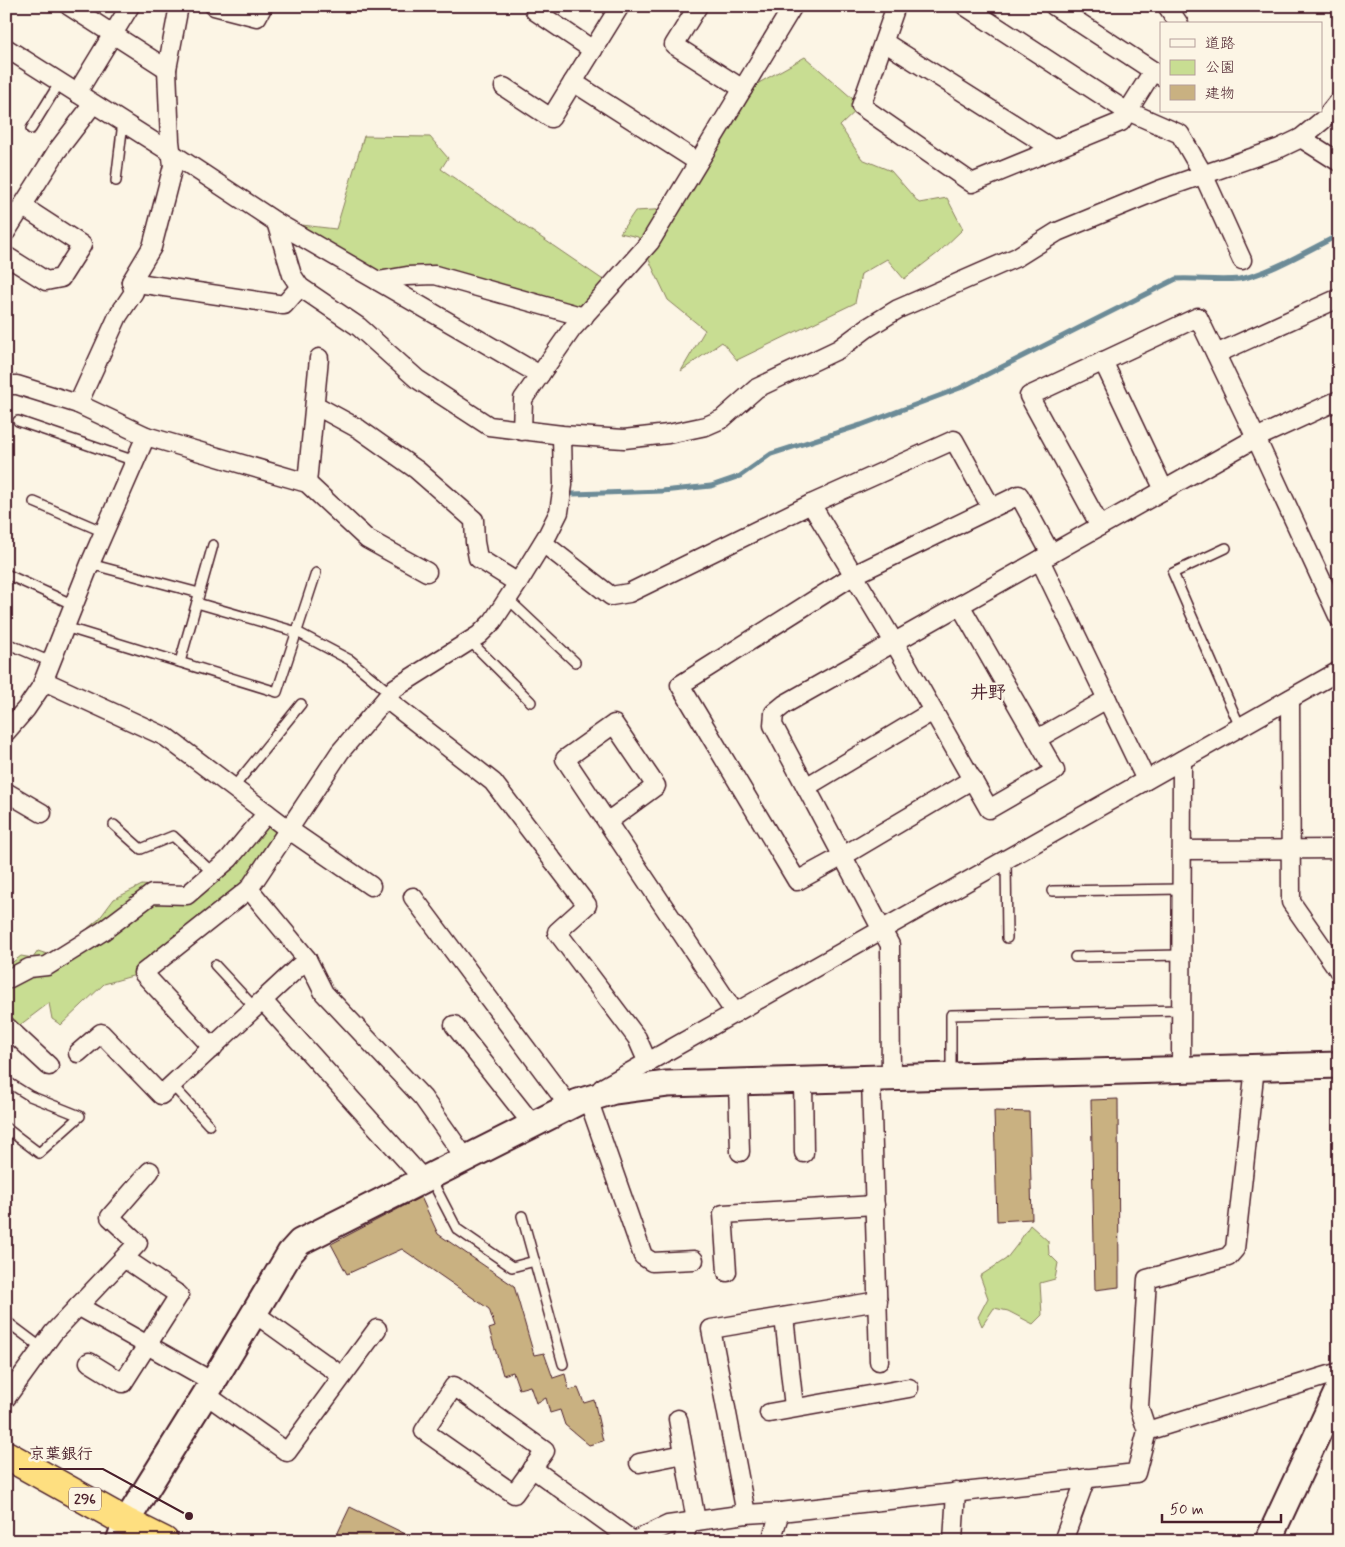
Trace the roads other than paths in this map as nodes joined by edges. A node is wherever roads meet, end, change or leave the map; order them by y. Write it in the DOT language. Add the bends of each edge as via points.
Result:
graph roads {
  1 [pos="69,6"];
  2 [pos="130,6"];
  3 [pos="179,6"];
  4 [pos="214,6"];
  5 [pos="263,6"];
  6 [pos="620,6"];
  7 [pos="698,6"];
  8 [pos="793,6"];
  9 [pos="896,6"];
  10 [pos="1054,6"];
  11 [pos="1167,6"];
  12 [pos="967,7"];
  13 [pos="534,8"];
  14 [pos="1177,22"];
  15 [pos="112,34"];
  16 [pos="884,42"];
  17 [pos="6,48"];
  18 [pos="593,50"];
  19 [pos="167,69"];
  20 [pos="1157,73"];
  21 [pos="60,82"];
  22 [pos="573,82"];
  23 [pos="504,87"];
  24 [pos="743,89"];
  25 [pos="77,93"];
  26 [pos="93,104"];
  27 [pos="1337,106"];
  28 [pos="1128,111"];
  29 [pos="123,122"];
  30 [pos="31,129"];
  31 [pos="1300,138"];
  32 [pos="1053,149"];
  33 [pos="173,154"];
  34 [pos="698,162"];
  35 [pos="1339,162"];
  36 [pos="1203,174"];
  37 [pos="116,181"];
  38 [pos="22,206"];
  39 [pos="276,222"];
  40 [pos="6,232"];
  41 [pos="6,256"];
  42 [pos="1242,260"];
  43 [pos="378,281"];
  44 [pos="131,282"];
  45 [pos="300,287"];
  46 [pos="1339,298"];
  47 [pos="584,317"];
  48 [pos="1216,354"];
  49 [pos="320,358"];
  50 [pos="1103,361"];
  51 [pos="540,375"];
  52 [pos="6,385"];
  53 [pos="1338,401"];
  54 [pos="78,404"];
  55 [pos="315,405"];
  56 [pos="18,421"];
  57 [pos="522,430"];
  58 [pos="146,436"];
  59 [pos="562,436"];
  60 [pos="1256,438"];
  61 [pos="135,461"];
  62 [pos="307,483"];
  63 [pos="1164,490"];
  64 [pos="34,502"];
  65 [pos="811,504"];
  66 [pos="991,507"];
  67 [pos="1100,526"];
  68 [pos="104,532"];
  69 [pos="543,543"];
  70 [pos="213,545"];
  71 [pos="1226,548"];
  72 [pos="1045,557"];
  73 [pos="90,564"];
  74 [pos="427,572"];
  75 [pos="316,573"];
  76 [pos="6,574"];
  77 [pos="854,575"];
  78 [pos="518,583"];
  79 [pos="198,598"];
  80 [pos="508,599"];
  81 [pos="74,605"];
  82 [pos="960,605"];
  83 [pos="1339,618"];
  84 [pos="65,627"];
  85 [pos="297,632"];
  86 [pos="470,641"];
  87 [pos="894,642"];
  88 [pos="6,643"];
  89 [pos="51,662"];
  90 [pos="180,662"];
  91 [pos="575,662"];
  92 [pos="1339,672"];
  93 [pos="44,681"];
  94 [pos="388,696"];
  95 [pos="1290,699"];
  96 [pos="1107,700"];
  97 [pos="532,702"];
  98 [pos="301,704"];
  99 [pos="933,711"];
  100 [pos="1240,727"];
  101 [pos="7,731"];
  102 [pos="1037,739"];
  103 [pos="1182,760"];
  104 [pos="973,779"];
  105 [pos="1146,780"];
  106 [pos="806,787"];
  107 [pos="234,788"];
  108 [pos="6,792"];
  109 [pos="42,813"];
  110 [pos="266,813"];
  111 [pos="607,822"];
  112 [pos="114,825"];
  113 [pos="288,829"];
  114 [pos="1290,848"];
  115 [pos="1339,849"];
  116 [pos="1182,850"];
  117 [pos="843,856"];
  118 [pos="1006,860"];
  119 [pos="212,872"];
  120 [pos="371,886"];
  121 [pos="249,889"];
  122 [pos="1182,889"];
  123 [pos="1052,891"];
  124 [pos="412,897"];
  125 [pos="882,930"];
  126 [pos="1007,938"];
  127 [pos="1182,954"];
  128 [pos="1075,957"];
  129 [pos="307,959"];
  130 [pos="215,965"];
  131 [pos="1339,971"];
  132 [pos="6,980"];
  133 [pos="259,1004"];
  134 [pos="1181,1010"];
  135 [pos="735,1013"];
  136 [pos="454,1025"];
  137 [pos="6,1026"];
  138 [pos="213,1048"];
  139 [pos="78,1053"];
  140 [pos="648,1062"];
  141 [pos="1339,1065"];
  142 [pos="49,1066"];
  143 [pos="1255,1067"];
  144 [pos="1181,1069"];
  145 [pos="951,1076"];
  146 [pos="881,1078"];
  147 [pos="803,1080"];
  148 [pos="6,1081"];
  149 [pos="738,1082"];
  150 [pos="172,1085"];
  151 [pos="578,1103"];
  152 [pos="209,1125"];
  153 [pos="533,1125"];
  154 [pos="6,1128"];
  155 [pos="740,1152"];
  156 [pos="804,1153"];
  157 [pos="466,1159"];
  158 [pos="150,1171"];
  159 [pos="427,1178"];
  160 [pos="875,1205"];
  161 [pos="522,1216"];
  162 [pos="124,1258"];
  163 [pos="694,1260"];
  164 [pos="535,1261"];
  165 [pos="727,1272"];
  166 [pos="878,1302"];
  167 [pos="78,1306"];
  168 [pos="254,1313"];
  169 [pos="784,1316"];
  170 [pos="6,1321"];
  171 [pos="377,1329"];
  172 [pos="148,1345"];
  173 [pos="42,1348"];
  174 [pos="89,1362"];
  175 [pos="879,1362"];
  176 [pos="563,1364"];
  177 [pos="1339,1372"];
  178 [pos="342,1376"];
  179 [pos="209,1388"];
  180 [pos="909,1388"];
  181 [pos="1339,1388"];
  182 [pos="6,1398"];
  183 [pos="794,1407"];
  184 [pos="768,1412"];
  185 [pos="678,1419"];
  186 [pos="1147,1431"];
  187 [pos="684,1454"];
  188 [pos="6,1455"];
  189 [pos="639,1462"];
  190 [pos="532,1468"];
  191 [pos="1086,1478"];
  192 [pos="956,1492"];
  193 [pos="780,1512"];
  194 [pos="746,1514"];
  195 [pos="693,1521"];
  196 [pos="123,1531"];
  197 [pos="164,1541"];
  198 [pos="633,1541"];
  199 [pos="683,1541"];
  200 [pos="771,1541"];
  201 [pos="953,1541"];
  202 [pos="1062,1541"];
  203 [pos="1268,1541"];
  1 -- 15 [label="street"];
  2 -- 15 [label="street"];
  3 -- 19 [label="street"];
  4 -- 5 [label="street" via="257,17"];
  6 -- 18 [label="street"];
  7 -- 24 [label="street" via="674,44"];
  8 -- 24 [label="street"];
  9 -- 16 [label="street"];
  10 -- 20 [label="street"];
  11 -- 14 [label="street"];
  12 -- 28 [label="street"];
  13 -- 18 [label="street"];
  15 -- 19 [label="street"];
  15 -- 25 [label="street"];
  16 -- 32 [label="street"];
  16 -- 32 [label="street" via="862,106 972,183"];
  17 -- 21 [label="street"];
  18 -- 22 [label="street"];
  19 -- 33 [label="street"];
  20 -- 28 [label="street"];
  21 -- 25 [label="street"];
  21 -- 30 [label="lane"];
  22 -- 23 [label="street" via="551,118"];
  22 -- 34 [label="street"];
  24 -- 34 [label="street"];
  25 -- 26 [label="street"];
  26 -- 29 [label="street"];
  26 -- 38 [label="street" via="57,151"];
  27 -- 31 [label="street"];
  28 -- 32 [label="street" via="1121,122"];
  28 -- 36 [label="street" via="1180,134"];
  29 -- 33 [label="street"];
  29 -- 37 [label="lane"];
  31 -- 35 [label="street"];
  31 -- 36 [label="street"];
  33 -- 39 [label="street"];
  33 -- 44 [label="street" via="173,166 152,247"];
  34 -- 47 [label="street" via="650,242"];
  36 -- 42 [label="street"];
  36 -- 59 [label="street" via="1057,232 1017,257 898,310 839,349 757,388 722,419 706,426 624,439"];
  38 -- 40 [label="street"];
  38 -- 41 [label="street" via="82,245 61,278 46,281"];
  39 -- 43 [label="street"];
  39 -- 45 [label="street" via="292,275"];
  43 -- 47 [label="street" via="435,275"];
  43 -- 51 [label="street"];
  44 -- 45 [label="street" via="284,305"];
  44 -- 54 [label="street" via="134,292 118,316"];
  45 -- 57 [label="street" via="359,327 417,379 489,426"];
  46 -- 48 [label="street"];
  47 -- 51 [label="street"];
  48 -- 50 [label="street" via="1198,317"];
  48 -- 60 [label="street"];
  49 -- 55 [label="street"];
  50 -- 63 [label="street"];
  50 -- 67 [label="street" via="1029,396"];
  51 -- 57 [label="street" via="524,399"];
  52 -- 54 [label="street" via="18,385"];
  53 -- 60 [label="street"];
  54 -- 58 [label="street"];
  55 -- 62 [label="street"];
  55 -- 78 [label="street" via="359,429 417,470 474,520 478,558"];
  56 -- 61 [label="lane"];
  57 -- 59 [label="street"];
  58 -- 61 [label="street"];
  58 -- 62 [label="street"];
  59 -- 69 [label="street" via="563,486 559,512"];
  60 -- 63 [label="street"];
  60 -- 83 [label="street"];
  61 -- 68 [label="street"];
  62 -- 74 [label="street" via="367,539"];
  63 -- 67 [label="street"];
  64 -- 68 [label="lane"];
  65 -- 66 [label="street" via="954,440"];
  65 -- 69 [label="street" via="629,593 612,596"];
  65 -- 77 [label="street"];
  66 -- 72 [label="street" via="1019,494"];
  66 -- 77 [label="street"];
  67 -- 72 [label="street"];
  68 -- 73 [label="street"];
  69 -- 78 [label="street"];
  70 -- 79 [label="lane"];
  71 -- 100 [label="lane" via="1173,573"];
  72 -- 82 [label="street"];
  72 -- 96 [label="street"];
  73 -- 79 [label="lane"];
  73 -- 81 [label="street"];
  75 -- 85 [label="lane"];
  76 -- 81 [label="lane"];
  77 -- 87 [label="street"];
  77 -- 117 [label="street" via="680,686 797,881"];
  78 -- 80 [label="street"];
  79 -- 85 [label="lane"];
  79 -- 90 [label="lane"];
  80 -- 86 [label="street" via="493,620"];
  80 -- 91 [label="lane"];
  81 -- 84 [label="street"];
  82 -- 87 [label="street"];
  82 -- 102 [label="street"];
  84 -- 89 [label="street"];
  84 -- 90 [label="lane"];
  85 -- 90 [label="lane" via="278,692"];
  85 -- 94 [label="lane" via="350,660"];
  86 -- 94 [label="street" via="395,688"];
  86 -- 97 [label="lane"];
  87 -- 99 [label="street"];
  87 -- 106 [label="street" via="774,713 773,725"];
  88 -- 89 [label="lane"];
  89 -- 93 [label="street"];
  92 -- 95 [label="street"];
  93 -- 101 [label="street"];
  93 -- 107 [label="street" via="166,737"];
  94 -- 113 [label="street" via="340,752"];
  94 -- 140 [label="street" via="493,782 587,905 557,932 637,1038"];
  95 -- 100 [label="street"];
  95 -- 114 [label="street"];
  96 -- 102 [label="street"];
  96 -- 105 [label="street"];
  98 -- 107 [label="lane"];
  99 -- 104 [label="street"];
  99 -- 106 [label="street"];
  100 -- 103 [label="street"];
  102 -- 104 [label="street" via="1055,771 989,809"];
  103 -- 105 [label="street"];
  103 -- 116 [label="street"];
  104 -- 117 [label="street"];
  105 -- 118 [label="street"];
  106 -- 117 [label="street"];
  107 -- 110 [label="street"];
  108 -- 109 [label="street"];
  110 -- 113 [label="street"];
  110 -- 119 [label="street" via="229,859"];
  111 -- 111 [label="street" via="656,786 614,724 565,759"];
  111 -- 135 [label="street"];
  112 -- 119 [label="lane" via="141,849 172,836"];
  113 -- 120 [label="street"];
  113 -- 121 [label="street"];
  114 -- 115 [label="street"];
  114 -- 116 [label="street"];
  114 -- 131 [label="street" via="1291,902"];
  116 -- 122 [label="street"];
  117 -- 125 [label="street"];
  118 -- 125 [label="street"];
  118 -- 126 [label="lane"];
  119 -- 132 [label="street" via="187,894 152,894 103,931 47,966 29,968"];
  121 -- 129 [label="street"];
  121 -- 138 [label="street" via="143,973"];
  122 -- 123 [label="lane"];
  122 -- 127 [label="street"];
  124 -- 151 [label="street"];
  125 -- 135 [label="street"];
  125 -- 146 [label="street" via="890,945"];
  127 -- 128 [label="lane"];
  127 -- 134 [label="street"];
  129 -- 133 [label="street"];
  129 -- 157 [label="street" via="324,993 423,1098"];
  130 -- 133 [label="lane"];
  133 -- 138 [label="street"];
  133 -- 159 [label="street"];
  134 -- 144 [label="street"];
  134 -- 145 [label="lane" via="951,1015"];
  135 -- 140 [label="street"];
  136 -- 153 [label="street"];
  137 -- 142 [label="street"];
  138 -- 150 [label="street"];
  139 -- 150 [label="street" via="101,1032 161,1095"];
  140 -- 151 [label="street"];
  141 -- 143 [label="street"];
  143 -- 144 [label="street"];
  143 -- 186 [label="street" via="1235,1249 1228,1257 1147,1279 1139,1407"];
  144 -- 145 [label="street"];
  145 -- 146 [label="street"];
  146 -- 147 [label="street"];
  146 -- 160 [label="street"];
  147 -- 149 [label="street"];
  147 -- 156 [label="street"];
  148 -- 154 [label="lane" via="30,1096 80,1116 39,1153"];
  149 -- 151 [label="street" via="667,1084 614,1091"];
  149 -- 155 [label="street"];
  150 -- 152 [label="lane"];
  151 -- 153 [label="street"];
  151 -- 163 [label="street" via="643,1256 652,1262"];
  153 -- 157 [label="street"];
  157 -- 159 [label="street"];
  158 -- 162 [label="street" via="110,1217 138,1243"];
  159 -- 164 [label="lane" via="457,1229 512,1267"];
  159 -- 168 [label="street" via="300,1242"];
  160 -- 165 [label="street" via="723,1214"];
  160 -- 166 [label="street"];
  161 -- 164 [label="lane"];
  162 -- 167 [label="street"];
  162 -- 172 [label="street" via="179,1294"];
  164 -- 176 [label="lane"];
  166 -- 169 [label="street"];
  166 -- 175 [label="street"];
  167 -- 172 [label="street"];
  167 -- 173 [label="street"];
  168 -- 178 [label="street"];
  168 -- 179 [label="street"];
  169 -- 183 [label="street"];
  169 -- 194 [label="street" via="711,1329"];
  170 -- 173 [label="lane"];
  171 -- 178 [label="street"];
  172 -- 174 [label="street" via="123,1383"];
  172 -- 179 [label="street"];
  173 -- 182 [label="street"];
  177 -- 186 [label="street"];
  178 -- 179 [label="street" via="287,1452"];
  179 -- 196 [label="street"];
  180 -- 183 [label="street"];
  181 -- 203 [label="street"];
  183 -- 184 [label="street"];
  185 -- 187 [label="street"];
  186 -- 191 [label="street" via="1136,1473"];
  187 -- 189 [label="street"];
  187 -- 195 [label="street"];
  188 -- 196 [label="highway, 296"];
  190 -- 190 [label="street" via="514,1494 424,1431 454,1386 545,1451"];
  190 -- 198 [label="street"];
  191 -- 192 [label="street"];
  191 -- 202 [label="street"];
  192 -- 193 [label="street"];
  192 -- 201 [label="street"];
  193 -- 194 [label="street"];
  193 -- 200 [label="street"];
  194 -- 195 [label="street"];
  195 -- 198 [label="street" via="668,1525"];
  195 -- 199 [label="street"];
  196 -- 197 [label="highway, 296"];
}
